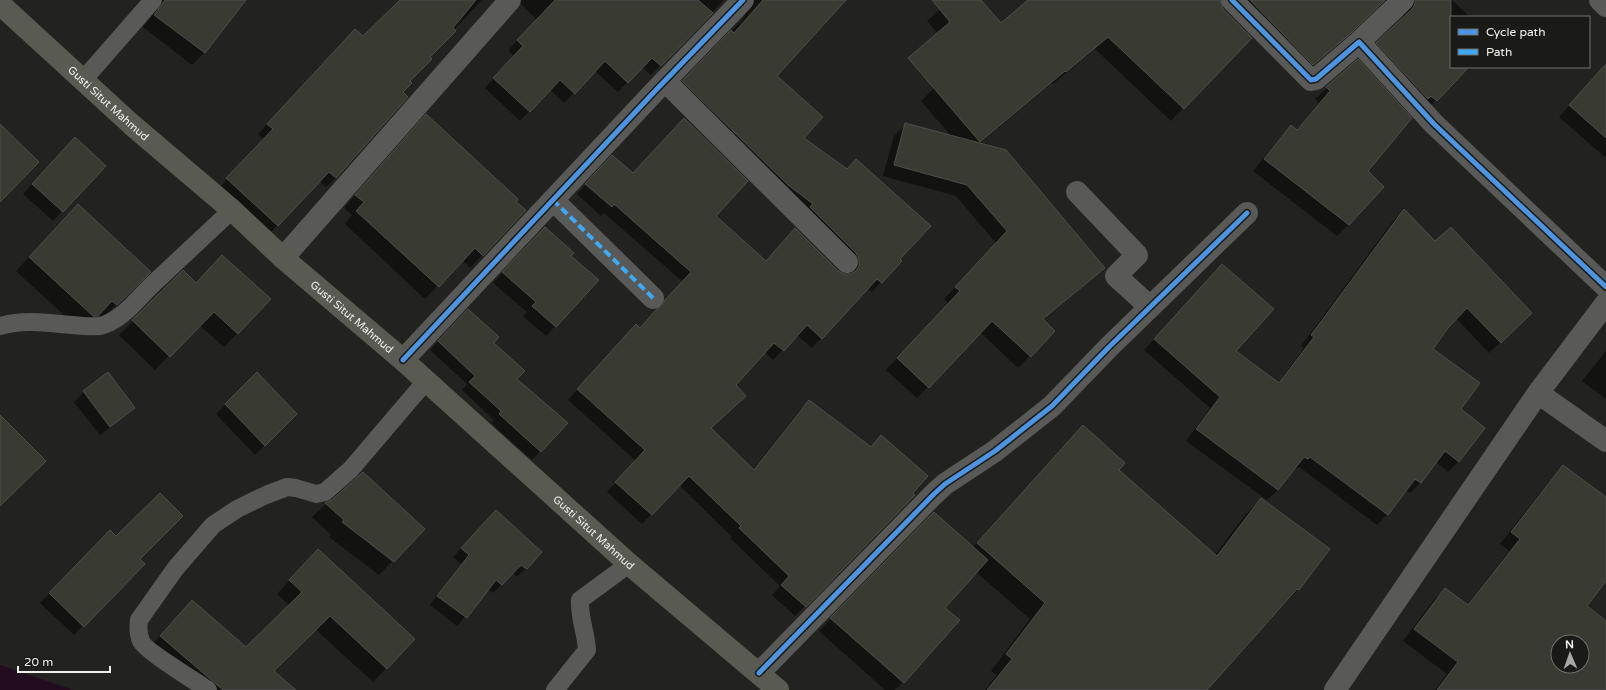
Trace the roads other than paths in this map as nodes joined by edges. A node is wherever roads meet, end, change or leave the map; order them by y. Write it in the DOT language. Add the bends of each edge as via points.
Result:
graph roads {
  1 [pos="153,0"];
  2 [pos="510,0"];
  3 [pos="743,0"];
  4 [pos="1232,0"];
  5 [pos="1403,0"];
  6 [pos="1600,0"];
  7 [pos="0,4"];
  8 [pos="1606,6"];
  9 [pos="1360,42"];
  10 [pos="84,79"];
  11 [pos="665,81"];
  12 [pos="1077,192"];
  13 [pos="553,200"];
  14 [pos="232,210"];
  15 [pos="1247,213"];
  16 [pos="283,258"];
  17 [pos="847,262"];
  18 [pos="1606,287"];
  19 [pos="653,298"];
  20 [pos="1606,303"];
  21 [pos="1150,307"];
  22 [pos="0,326"];
  23 [pos="403,360"];
  24 [pos="426,381"];
  25 [pos="1538,393"];
  26 [pos="1606,441"];
  27 [pos="629,564"];
  28 [pos="759,674"];
  29 [pos="208,690"];
  30 [pos="555,690"];
  31 [pos="778,690"];
  32 [pos="1335,690"];
  1 -- 10 [label="lane"];
  2 -- 16 [label="street"];
  3 -- 11 [label="street"];
  4 -- 9 [label="street" via="1311,80 1316,79"];
  5 -- 9 [label="street"];
  6 -- 8 [label="street"];
  7 -- 10 [label="highway, Gusti Situt Mahmud"];
  9 -- 18 [label="street" via="1434,124"];
  10 -- 14 [label="highway, Gusti Situt Mahmud" via="132,125"];
  11 -- 13 [label="street"];
  11 -- 17 [label="street"];
  12 -- 21 [label="street" via="1137,255 1116,276"];
  13 -- 19 [label="street"];
  13 -- 23 [label="street"];
  14 -- 16 [label="highway, Gusti Situt Mahmud"];
  14 -- 22 [label="lane" via="124,313 112,321 100,326 34,322 16,322"];
  15 -- 21 [label="street"];
  16 -- 23 [label="highway, Gusti Situt Mahmud"];
  20 -- 25 [label="street"];
  21 -- 28 [label="street" via="1052,406 995,451 940,489"];
  23 -- 24 [label="highway, Gusti Situt Mahmud"];
  24 -- 27 [label="highway, Gusti Situt Mahmud"];
  24 -- 29 [label="lane" via="351,469 325,492 316,494 287,487 237,509 213,524 160,590 139,620 141,642 154,654"];
  25 -- 26 [label="street"];
  25 -- 32 [label="street"];
  27 -- 28 [label="highway, Gusti Situt Mahmud"];
  27 -- 30 [label="lane" via="580,600 579,612 587,650"];
  28 -- 31 [label="highway, Gusti Situt Mahmud"];
}
